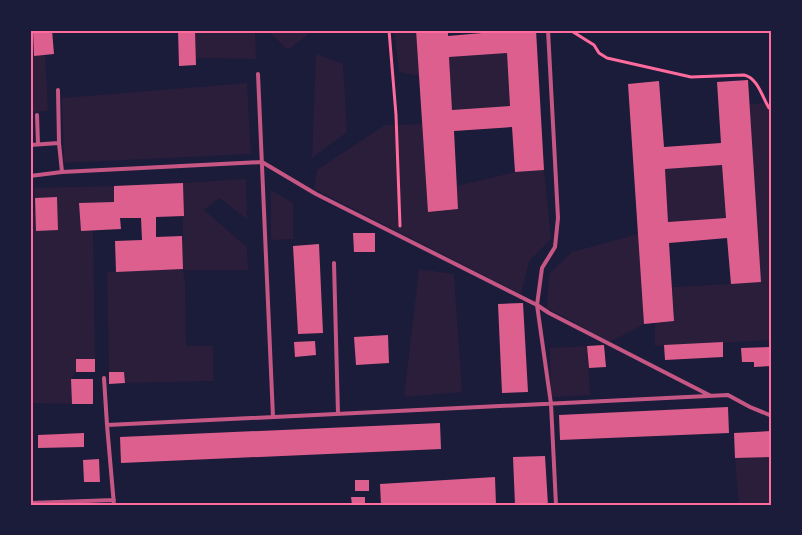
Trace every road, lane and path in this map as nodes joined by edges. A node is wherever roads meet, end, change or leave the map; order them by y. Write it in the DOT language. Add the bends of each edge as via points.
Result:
graph roads {
  1 [pos="389,30"];
  2 [pos="548,30"];
  3 [pos="570,30"];
  4 [pos="258,74"];
  5 [pos="58,90"];
  6 [pos="772,108"];
  7 [pos="37,115"];
  8 [pos="58,142"];
  9 [pos="38,144"];
  10 [pos="30,145"];
  11 [pos="262,162"];
  12 [pos="62,172"];
  13 [pos="30,176"];
  14 [pos="400,237"];
  15 [pos="334,262"];
  16 [pos="537,305"];
  17 [pos="104,378"];
  18 [pos="711,396"];
  19 [pos="551,404"];
  20 [pos="338,414"];
  21 [pos="772,416"];
  22 [pos="273,417"];
  23 [pos="107,425"];
  24 [pos="114,502"];
  25 [pos="30,503"];
  26 [pos="556,505"];
  1 -- 14 [label="path"];
  2 -- 16 [label="lane" via="558,218 555,247 542,268"];
  3 -- 6 [label="path" via="606,58 691,77 750,76"];
  4 -- 11 [label="lane"];
  5 -- 8 [label="lane"];
  7 -- 9 [label="lane"];
  8 -- 9 [label="lane"];
  8 -- 12 [label="lane"];
  9 -- 10 [label="lane"];
  11 -- 12 [label="lane"];
  11 -- 14 [label="lane"];
  11 -- 22 [label="lane"];
  12 -- 13 [label="lane"];
  14 -- 16 [label="lane"];
  15 -- 20 [label="lane"];
  16 -- 18 [label="lane"];
  16 -- 19 [label="lane"];
  17 -- 23 [label="lane"];
  18 -- 19 [label="lane"];
  18 -- 21 [label="lane" via="728,395"];
  19 -- 20 [label="lane"];
  19 -- 26 [label="lane"];
  20 -- 22 [label="lane"];
  22 -- 23 [label="lane"];
  23 -- 24 [label="lane"];
  24 -- 25 [label="lane"];
}
